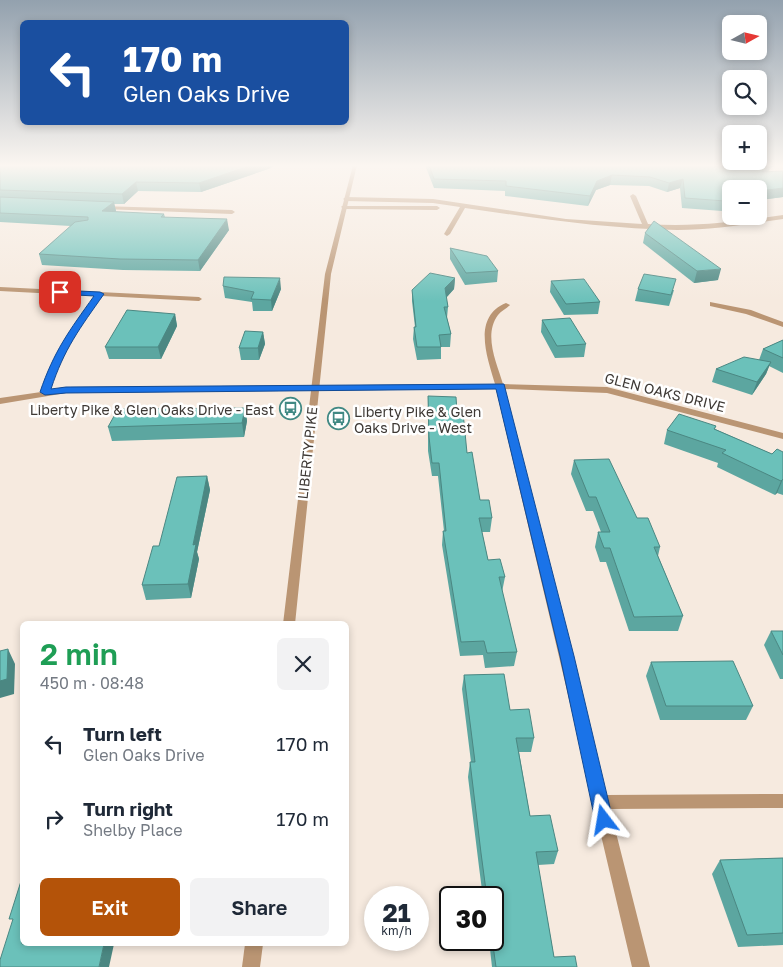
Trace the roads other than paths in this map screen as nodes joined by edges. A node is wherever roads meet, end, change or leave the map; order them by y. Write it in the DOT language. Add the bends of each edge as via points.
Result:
graph roads {
  1 [pos="181,210"];
  2 [pos="343,210"];
  3 [pos="461,210"];
  4 [pos="487,210"];
  5 [pos="639,210"];
  6 [pos="232,212"];
  7 [pos="781,218"];
  8 [pos="646,226"];
  9 [pos="447,234"];
  10 [pos="0,289"];
  11 [pos="100,294"];
  12 [pos="199,299"];
  13 [pos="714,304"];
  14 [pos="506,305"];
  15 [pos="783,324"];
  16 [pos="500,386"];
  17 [pos="314,387"];
  18 [pos="45,392"];
  19 [pos="0,401"];
  20 [pos="783,436"];
  21 [pos="289,621"];
  22 [pos="783,801"];
  23 [pos="600,802"];
  24 [pos="254,946"];
  25 [pos="251,967"];
  26 [pos="641,967"];
  1 -- 6 [label="street"];
  2 -- 17 [label="street, LIBERTY PIKE" via="328,274"];
  3 -- 9 [label="street"];
  4 -- 8 [label="street" via="585,223"];
  5 -- 8 [label="street"];
  7 -- 8 [label="street" via="701,227"];
  10 -- 11 [label="street"];
  11 -- 12 [label="street"];
  11 -- 18 [label="street" via="65,342"];
  13 -- 15 [label="street"];
  14 -- 16 [label="street" via="494,314 489,328 489,350"];
  16 -- 17 [label="street, GLEN OAKS DRIVE"];
  16 -- 20 [label="street, GLEN OAKS DRIVE" via="607,390"];
  16 -- 23 [label="street"];
  17 -- 18 [label="street, GLEN OAKS DRIVE"];
  17 -- 21 [label="street, LIBERTY PIKE"];
  18 -- 19 [label="street, GLEN OAKS DRIVE"];
  22 -- 23 [label="street"];
  23 -- 26 [label="street"];
  24 -- 25 [label="street"];
}
